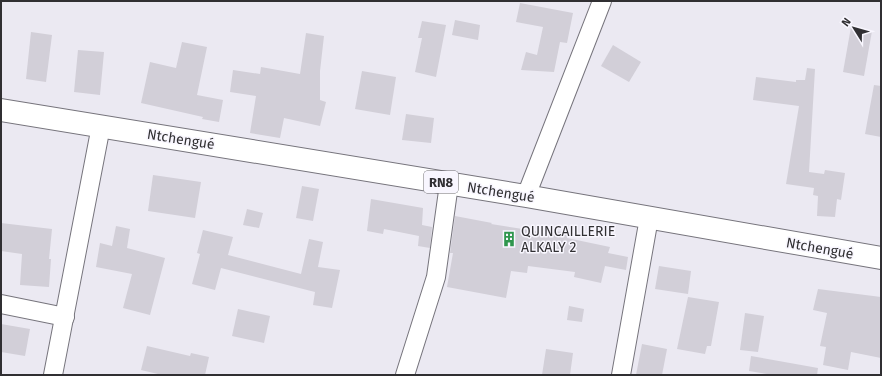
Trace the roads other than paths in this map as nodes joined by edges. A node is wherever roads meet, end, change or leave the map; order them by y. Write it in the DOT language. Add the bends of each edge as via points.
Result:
graph roads {
  1 [pos="602,1"];
  2 [pos="1,110"];
  3 [pos="101,126"];
  4 [pos="449,184"];
  5 [pos="526,196"];
  6 [pos="649,218"];
  7 [pos="881,258"];
  8 [pos="1,304"];
  9 [pos="65,317"];
  10 [pos="53,375"];
  11 [pos="405,375"];
  12 [pos="621,375"];
  1 -- 5 [label="street"];
  2 -- 3 [label="main road, Ntchengué / RN8"];
  3 -- 4 [label="main road, Ntchengué / RN8"];
  3 -- 9 [label="street"];
  4 -- 5 [label="main road, Ntchengué / RN8"];
  4 -- 11 [label="street" via="436,277"];
  5 -- 6 [label="main road, Ntchengué / RN8"];
  6 -- 7 [label="main road, Ntchengué / RN8"];
  6 -- 12 [label="street"];
  8 -- 9 [label="street"];
  9 -- 10 [label="street"];
}
